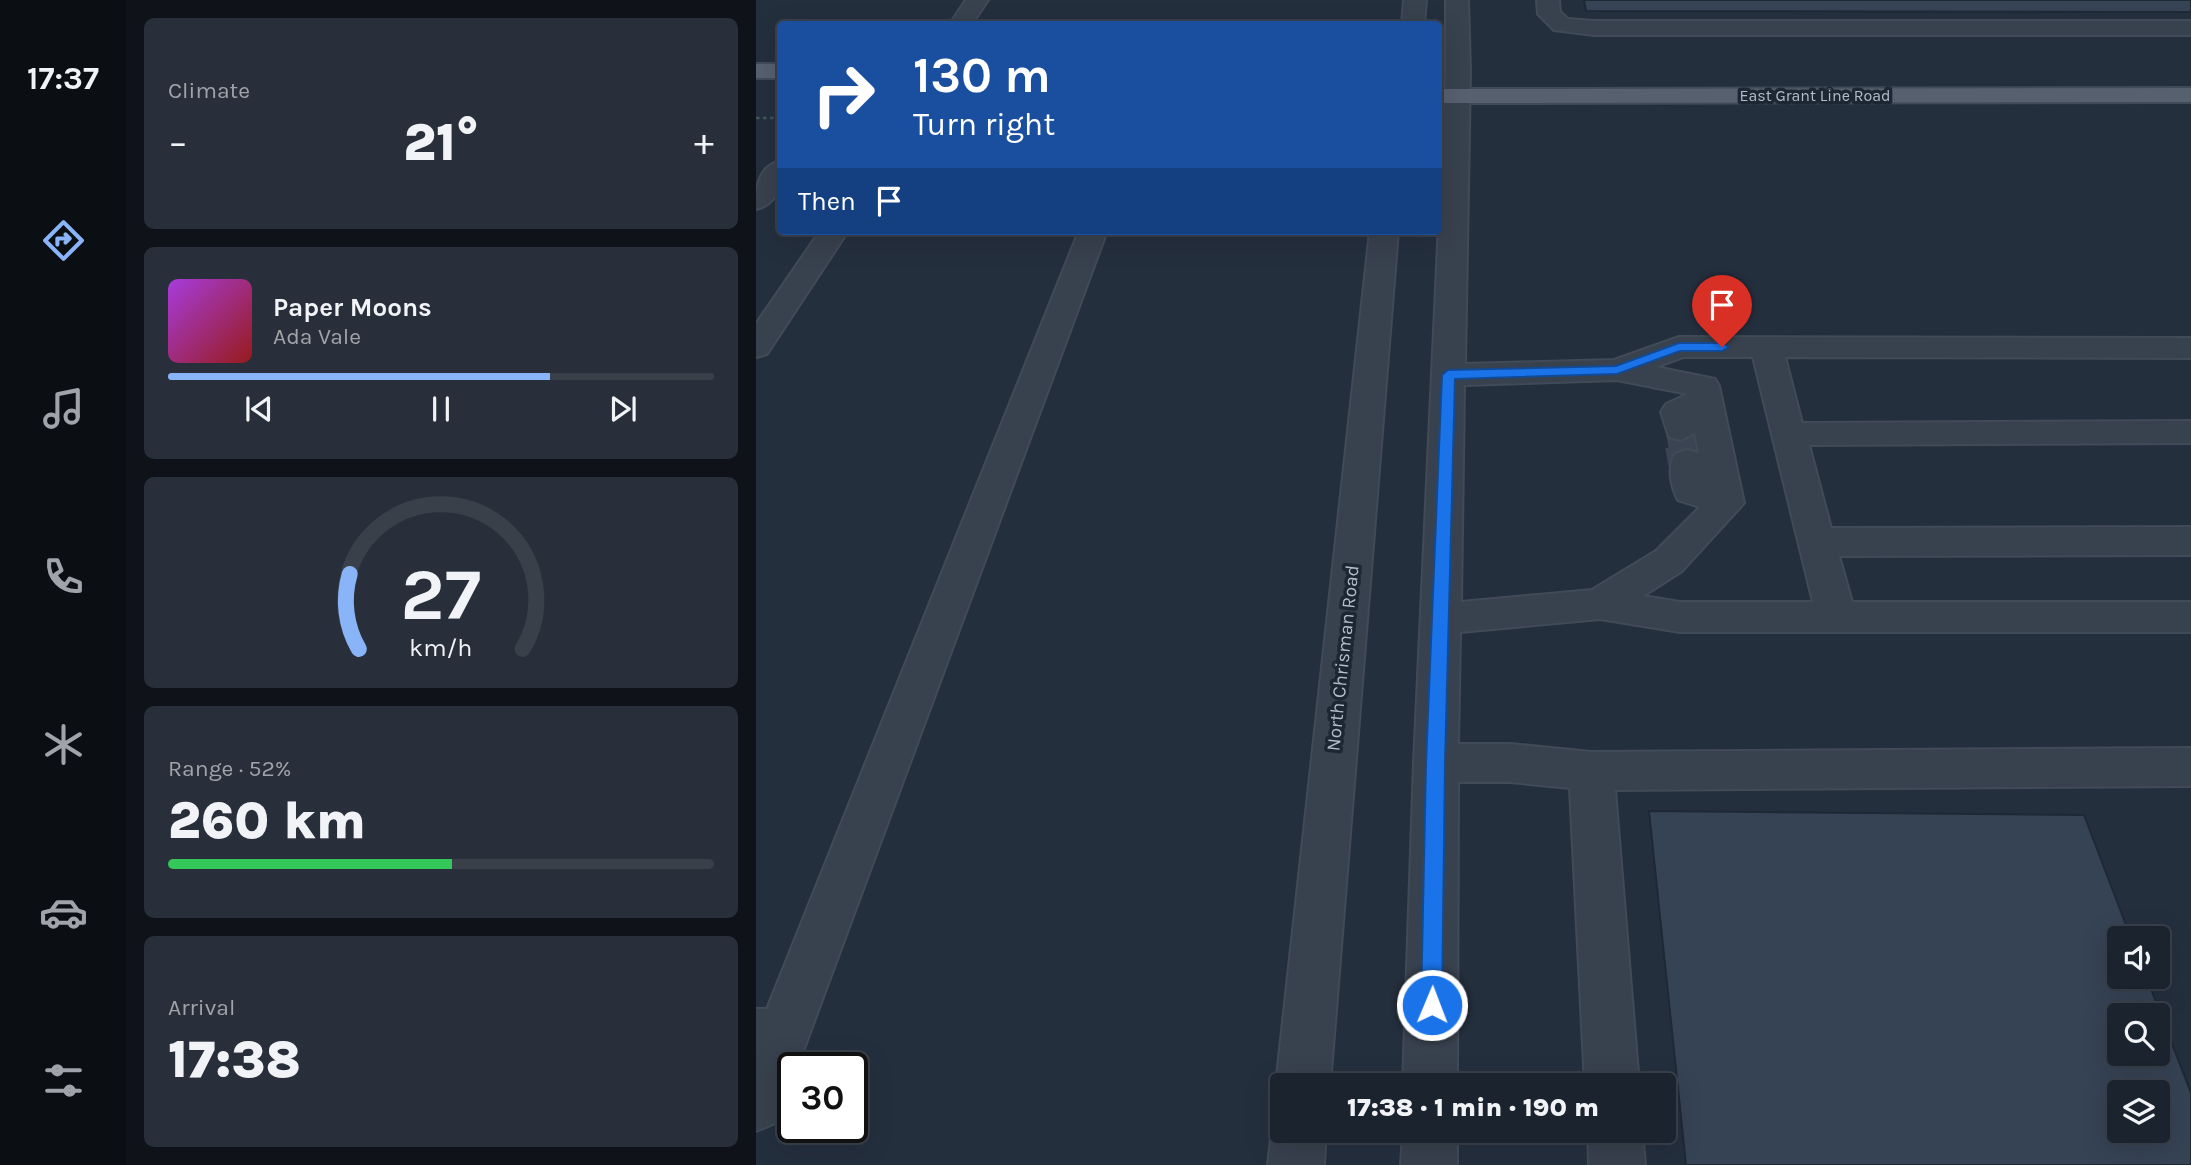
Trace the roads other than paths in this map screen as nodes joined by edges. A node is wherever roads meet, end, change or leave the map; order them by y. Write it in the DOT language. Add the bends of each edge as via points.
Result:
graph roads {
  1 [pos="977,0"];
  2 [pos="1415,0"];
  3 [pos="1457,0"];
  4 [pos="1548,0"];
  5 [pos="963,21"];
  6 [pos="1413,21"];
  7 [pos="2191,28"];
  8 [pos="756,71"];
  9 [pos="777,71"];
  10 [pos="1456,81"];
  11 [pos="2191,95"];
  12 [pos="777,173"];
  13 [pos="756,201"];
  14 [pos="831,235"];
  15 [pos="1091,235"];
  16 [pos="1384,235"];
  17 [pos="756,347"];
  18 [pos="1766,347"];
  19 [pos="2191,348"];
  20 [pos="1617,370"];
  21 [pos="1448,375"];
  22 [pos="1704,400"];
  23 [pos="2191,432"];
  24 [pos="1789,434"];
  25 [pos="1726,503"];
  26 [pos="1816,541"];
  27 [pos="2191,541"];
  28 [pos="1600,604"];
  29 [pos="1836,617"];
  30 [pos="2191,617"];
  31 [pos="1440,620"];
  32 [pos="1436,763"];
  33 [pos="2191,767"];
  34 [pos="1591,771"];
  35 [pos="770,1035"];
  36 [pos="1304,1073"];
  37 [pos="1430,1073"];
  38 [pos="1611,1073"];
  39 [pos="756,1104"];
  40 [pos="1298,1143"];
  41 [pos="1430,1143"];
  42 [pos="1616,1143"];
  43 [pos="1296,1165"];
  44 [pos="1429,1165"];
  45 [pos="1617,1165"];
  1 -- 5 [label="street"];
  2 -- 6 [label="street"];
  3 -- 10 [label="street"];
  4 -- 7 [label="street" via="1549,13 1562,25 1594,28"];
  8 -- 9 [label="main road"];
  10 -- 11 [label="main road, East Grant Line Road"];
  10 -- 21 [label="street"];
  12 -- 13 [label="street"];
  14 -- 17 [label="street"];
  15 -- 35 [label="street"];
  16 -- 36 [label="street, North Chrisman Road"];
  18 -- 19 [label="street"];
  18 -- 20 [label="street" via="1679,347"];
  18 -- 24 [label="street"];
  20 -- 21 [label="street"];
  20 -- 22 [label="street" via="1703,386"];
  21 -- 31 [label="street"];
  22 -- 25 [label="street"];
  22 -- 25 [label="street" via="1678,412 1691,491"];
  23 -- 24 [label="street"];
  24 -- 26 [label="street"];
  25 -- 28 [label="street" via="1669,561"];
  26 -- 27 [label="street"];
  26 -- 29 [label="street"];
  28 -- 29 [label="street" via="1680,617"];
  28 -- 31 [label="street"];
  29 -- 30 [label="street"];
  31 -- 32 [label="street"];
  32 -- 34 [label="street" via="1510,763"];
  32 -- 37 [label="street"];
  33 -- 34 [label="street"];
  34 -- 38 [label="street"];
  35 -- 39 [label="street"];
  40 -- 43 [label="street"];
  41 -- 44 [label="street"];
  42 -- 45 [label="street"];
}
